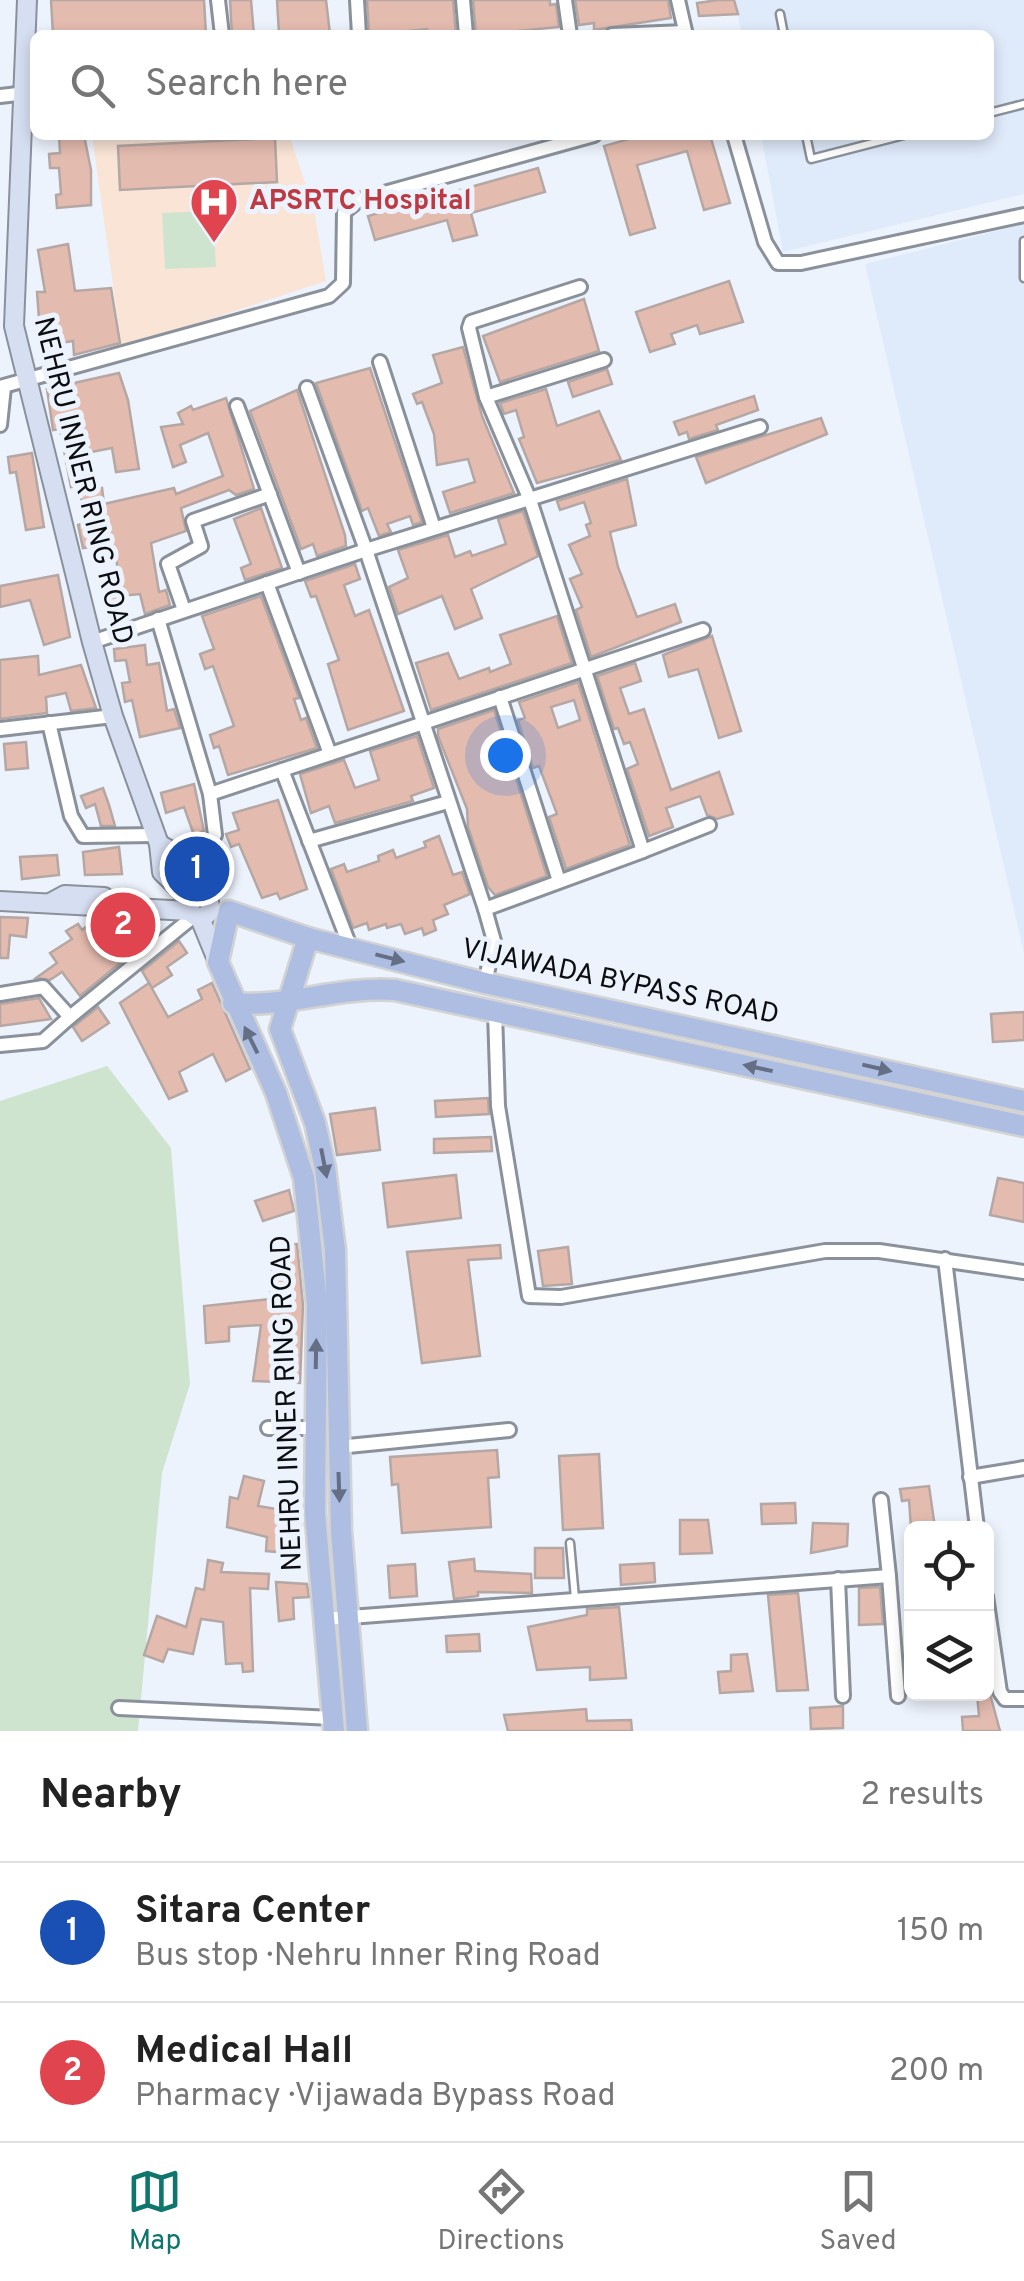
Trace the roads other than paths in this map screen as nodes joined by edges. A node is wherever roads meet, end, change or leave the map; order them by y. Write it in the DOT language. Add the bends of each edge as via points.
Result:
graph roads {
  1 [pos="27,0"];
  2 [pos="218,0"];
  3 [pos="357,0"];
  4 [pos="463,0"];
  5 [pos="565,0"];
  6 [pos="678,0"];
  7 [pos="780,14"];
  8 [pos="221,30"];
  9 [pos="360,30"];
  10 [pos="466,30"];
  11 [pos="569,30"];
  12 [pos="684,30"];
  13 [pos="783,30"];
  14 [pos="30,52"];
  15 [pos="30,74"];
  16 [pos="26,94"];
  17 [pos="0,96"];
  18 [pos="1024,104"];
  19 [pos="994,112"];
  20 [pos="572,140"];
  21 [pos="735,140"];
  22 [pos="807,140"];
  23 [pos="885,140"];
  24 [pos="1024,215"];
  25 [pos="1024,241"];
  26 [pos="1024,278"];
  27 [pos="580,287"];
  28 [pos="604,360"];
  29 [pos="380,362"];
  30 [pos="25,382"];
  31 [pos="2,387"];
  32 [pos="307,388"];
  33 [pos="486,397"];
  34 [pos="237,406"];
  35 [pos="0,425"];
  36 [pos="760,427"];
  37 [pos="270,494"];
  38 [pos="530,500"];
  39 [pos="434,528"];
  40 [pos="366,550"];
  41 [pos="299,573"];
  42 [pos="266,584"];
  43 [pos="184,610"];
  44 [pos="158,619"];
  45 [pos="702,630"];
  46 [pos="92,642"];
  47 [pos="584,670"];
  48 [pos="500,697"];
  49 [pos="112,716"];
  50 [pos="49,724"];
  51 [pos="422,724"];
  52 [pos="0,729"];
  53 [pos="330,754"];
  54 [pos="282,770"];
  55 [pos="210,794"];
  56 [pos="448,802"];
  57 [pos="709,825"];
  58 [pos="216,835"];
  59 [pos="158,840"];
  60 [pos="309,841"];
  61 [pos="643,851"];
  62 [pos="559,881"];
  63 [pos="0,901"];
  64 [pos="198,908"];
  65 [pos="485,909"];
  66 [pos="229,911"];
  67 [pos="308,938"];
  68 [pos="351,949"];
  69 [pos="218,962"];
  70 [pos="485,983"];
  71 [pos="0,994"];
  72 [pos="287,999"];
  73 [pos="233,1002"];
  74 [pos="496,1012"];
  75 [pos="70,1017"];
  76 [pos="0,1046"];
  77 [pos="813,1053"];
  78 [pos="813,1080"];
  79 [pos="1024,1101"];
  80 [pos="1024,1126"];
  81 [pos="945,1259"];
  82 [pos="1024,1272"];
  83 [pos="268,1428"];
  84 [pos="314,1428"];
  85 [pos="509,1430"];
  86 [pos="338,1447"];
  87 [pos="1024,1468"];
  88 [pos="970,1477"];
  89 [pos="881,1500"];
  90 [pos="976,1521"];
  91 [pos="570,1543"];
  92 [pos="889,1576"];
  93 [pos="838,1579"];
  94 [pos="575,1600"];
  95 [pos="988,1611"];
  96 [pos="335,1618"];
  97 [pos="843,1696"];
  98 [pos="898,1696"];
  99 [pos="1024,1699"];
  100 [pos="118,1708"];
  101 [pos="333,1725"];
  102 [pos="357,1731"];
  1 -- 14 [label="street, NEHRU INNER RING ROAD"];
  2 -- 8 [label="street"];
  3 -- 9 [label="street"];
  4 -- 10 [label="street"];
  5 -- 11 [label="street"];
  6 -- 12 [label="street"];
  7 -- 13 [label="lane"];
  15 -- 16 [label="street, NEHRU INNER RING ROAD"];
  16 -- 17 [label="street"];
  16 -- 30 [label="street, NEHRU INNER RING ROAD" via="12,303"];
  18 -- 19 [label="lane"];
  20 -- 30 [label="street" via="359,200 344,212 343,283 328,296"];
  21 -- 24 [label="street" via="765,242 778,263 801,264"];
  22 -- 23 [label="lane" via="811,159"];
  25 -- 26 [label="lane"];
  27 -- 33 [label="street" via="472,322"];
  28 -- 33 [label="street"];
  29 -- 39 [label="street"];
  30 -- 31 [label="street"];
  30 -- 46 [label="street, NEHRU INNER RING ROAD"];
  31 -- 35 [label="street"];
  32 -- 40 [label="street"];
  33 -- 38 [label="street"];
  34 -- 37 [label="street"];
  36 -- 38 [label="street"];
  37 -- 41 [label="street"];
  37 -- 43 [label="street" via="193,521 201,546 168,564"];
  38 -- 39 [label="street"];
  38 -- 47 [label="street"];
  39 -- 40 [label="street"];
  40 -- 41 [label="street"];
  40 -- 51 [label="street"];
  41 -- 42 [label="street"];
  42 -- 43 [label="street"];
  42 -- 53 [label="street"];
  43 -- 44 [label="street"];
  44 -- 46 [label="street"];
  44 -- 55 [label="street"];
  45 -- 47 [label="street"];
  46 -- 49 [label="street, NEHRU INNER RING ROAD"];
  47 -- 48 [label="street"];
  47 -- 61 [label="street"];
  48 -- 51 [label="street"];
  48 -- 62 [label="street"];
  49 -- 50 [label="street"];
  49 -- 59 [label="street, NEHRU INNER RING ROAD"];
  50 -- 52 [label="street"];
  50 -- 59 [label="street" via="71,816 83,836"];
  51 -- 53 [label="street"];
  51 -- 56 [label="street"];
  53 -- 54 [label="street"];
  54 -- 55 [label="street"];
  54 -- 60 [label="street"];
  55 -- 58 [label="street"];
  56 -- 60 [label="street"];
  56 -- 65 [label="street"];
  57 -- 61 [label="street"];
  59 -- 64 [label="street, NEHRU INNER RING ROAD" via="172,851"];
  60 -- 68 [label="street"];
  61 -- 62 [label="street"];
  62 -- 65 [label="street"];
  63 -- 64 [label="street, VIJAWADA BYPASS ROAD"];
  64 -- 66 [label="street, VIJAWADA BYPASS ROAD"];
  64 -- 69 [label="street"];
  64 -- 75 [label="street"];
  65 -- 70 [label="street" via="494,941"];
  66 -- 67 [label="main road, VIJAWADA BYPASS ROAD"];
  66 -- 69 [label="main road"];
  67 -- 68 [label="main road, VIJAWADA BYPASS ROAD"];
  67 -- 72 [label="main road, NEHRU INNER RING ROAD"];
  68 -- 70 [label="main road, VIJAWADA BYPASS ROAD, one-way"];
  69 -- 73 [label="main road, NEHRU INNER RING ROAD"];
  70 -- 77 [label="main road, VIJAWADA BYPASS ROAD"];
  71 -- 75 [label="street" via="43,987"];
  72 -- 73 [label="main road, VIJAWADA BYPASS ROAD"];
  72 -- 74 [label="main road, VIJAWADA BYPASS ROAD" via="359,988 396,990"];
  72 -- 86 [label="main road, NEHRU INNER RING ROAD, one-way" via="282,1044 315,1123 333,1233"];
  84 -- 73 [label="main road, NEHRU INNER RING ROAD, one-way" via="316,1304 304,1178 276,1093"];
  78 -- 74 [label="main road, VIJAWADA BYPASS ROAD, one-way"];
  74 -- 81 [label="street" via="498,1106 529,1296 561,1297 824,1252"];
  75 -- 76 [label="street" via="43,1041"];
  77 -- 78 [label="lane"];
  77 -- 79 [label="main road, VIJAWADA BYPASS ROAD, one-way"];
  78 -- 80 [label="main road, VIJAWADA BYPASS ROAD"];
  81 -- 82 [label="street"];
  81 -- 88 [label="street"];
  83 -- 84 [label="street"];
  84 -- 96 [label="main road, NEHRU INNER RING ROAD"];
  85 -- 86 [label="street"];
  86 -- 96 [label="main road, NEHRU INNER RING ROAD, one-way"];
  87 -- 88 [label="street"];
  88 -- 90 [label="street"];
  89 -- 92 [label="street"];
  91 -- 94 [label="lane"];
  92 -- 93 [label="street"];
  92 -- 98 [label="street"];
  93 -- 94 [label="street"];
  93 -- 97 [label="street"];
  94 -- 96 [label="street"];
  95 -- 99 [label="street" via="1000,1692 1004,1699"];
  96 -- 101 [label="main road, NEHRU INNER RING ROAD"];
  96 -- 102 [label="main road, NEHRU INNER RING ROAD"];
  100 -- 101 [label="street"];
}
